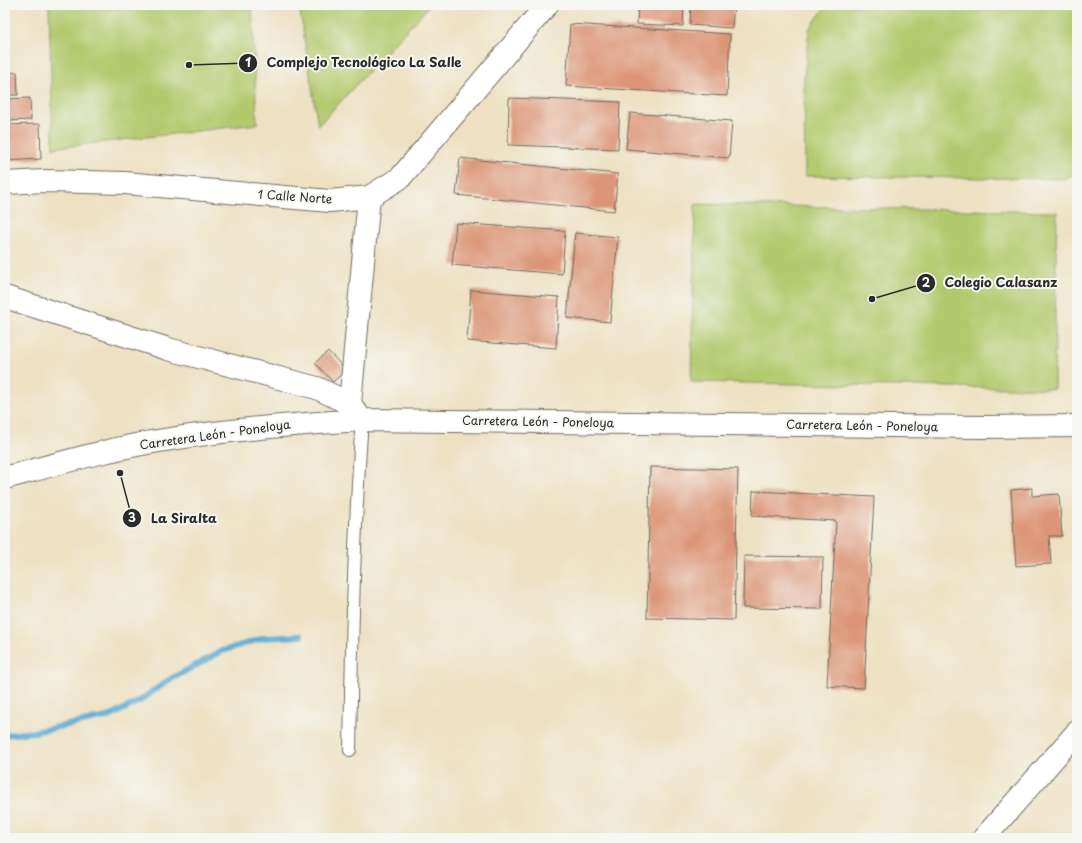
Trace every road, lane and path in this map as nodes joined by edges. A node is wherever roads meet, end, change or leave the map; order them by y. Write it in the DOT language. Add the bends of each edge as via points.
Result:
graph roads {
  1 [pos="547,5"];
  2 [pos="5,183"];
  3 [pos="369,197"];
  4 [pos="5,297"];
  5 [pos="356,412"];
  6 [pos="1077,426"];
  7 [pos="5,478"];
  8 [pos="1077,732"];
  9 [pos="350,750"];
  10 [pos="984,838"];
  1 -- 3 [label="street, 1 Calle Norte" via="400,178"];
  2 -- 3 [label="street, 1 Calle Norte" via="125,183 330,201"];
  3 -- 5 [label="street"];
  4 -- 5 [label="street" via="168,349 317,388"];
  5 -- 6 [label="street, Carretera León - Poneloya" via="983,427"];
  5 -- 7 [label="street, Carretera León - Poneloya" via="281,425 170,439 72,459"];
  5 -- 9 [label="lane" via="359,458"];
  8 -- 10 [label="street"];
}
